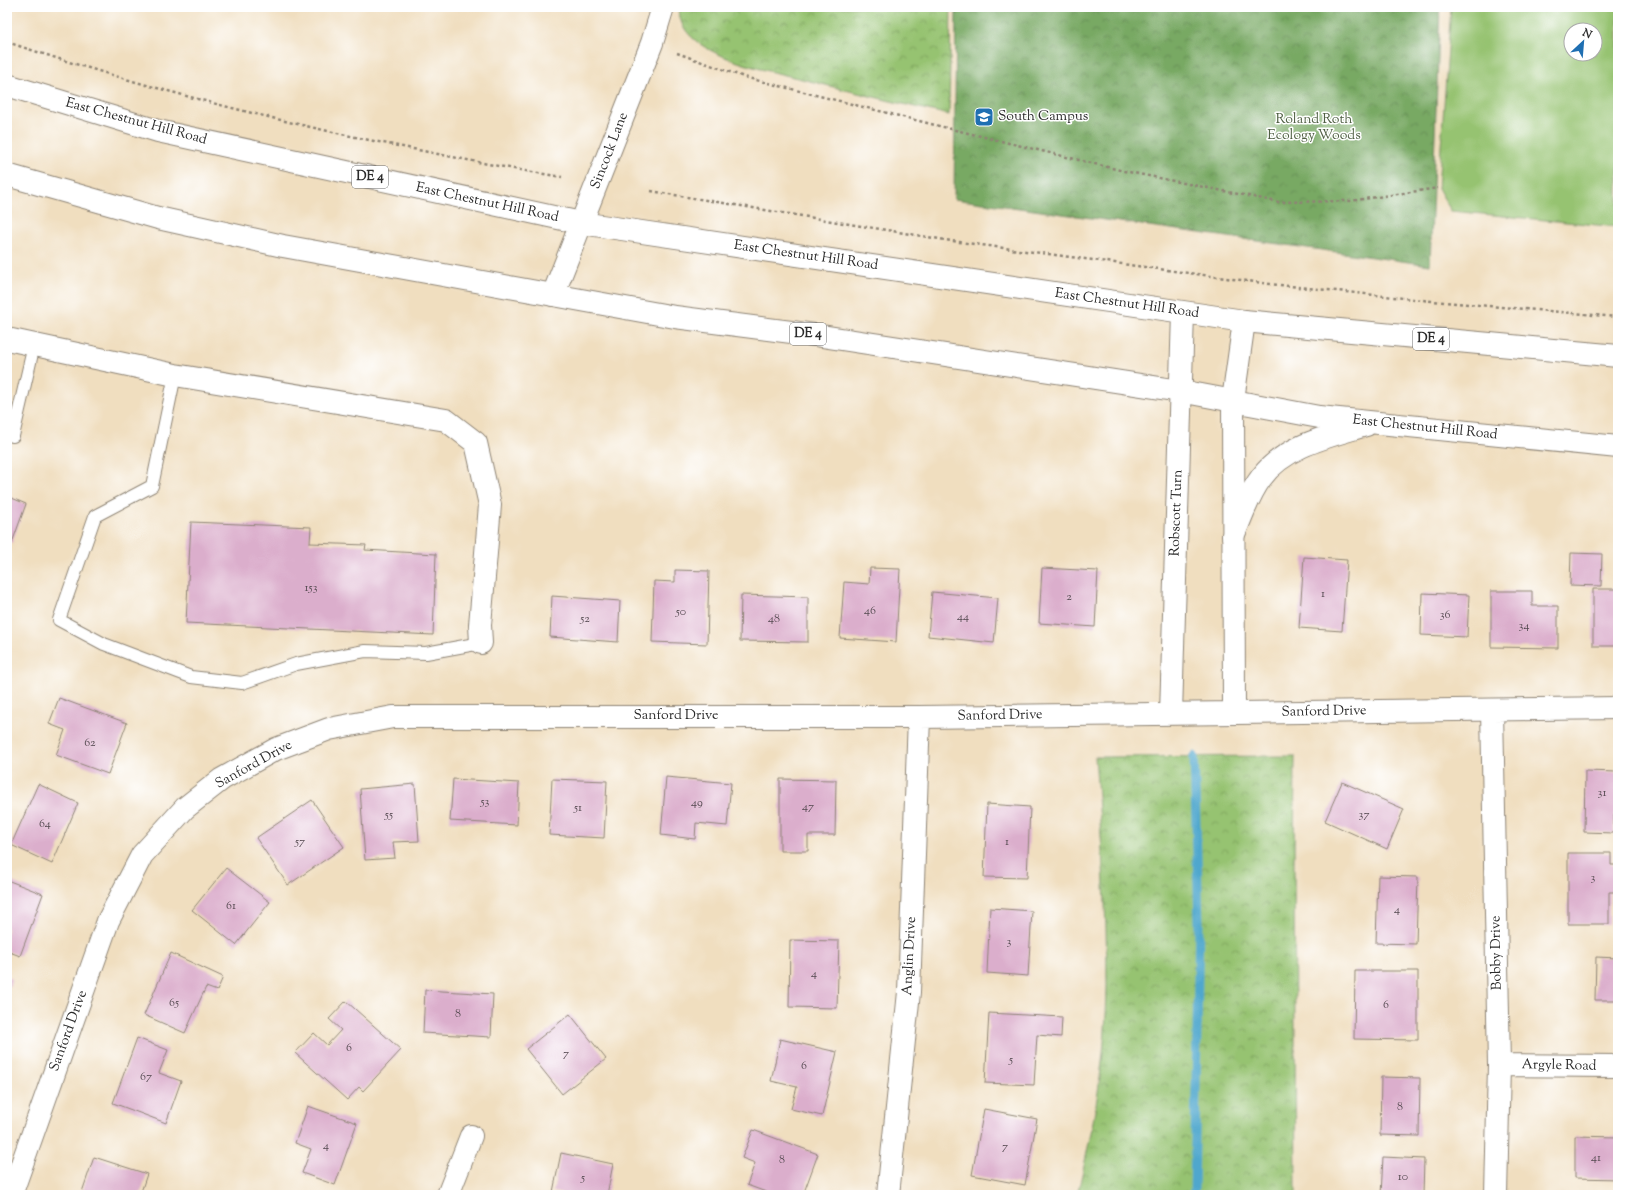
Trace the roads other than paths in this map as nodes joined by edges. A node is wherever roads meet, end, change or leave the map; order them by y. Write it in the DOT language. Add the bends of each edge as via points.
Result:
graph roads {
  1 [pos="663,7"];
  2 [pos="7,86"];
  3 [pos="7,99"];
  4 [pos="158,131"];
  5 [pos="7,175"];
  6 [pos="581,223"];
  7 [pos="553,295"];
  8 [pos="1183,312"];
  9 [pos="1244,321"];
  10 [pos="7,338"];
  11 [pos="34,345"];
  12 [pos="1618,356"];
  13 [pos="175,375"];
  14 [pos="1180,391"];
  15 [pos="1233,400"];
  16 [pos="1374,422"];
  17 [pos="7,434"];
  18 [pos="1618,447"];
  19 [pos="1233,536"];
  20 [pos="481,643"];
  21 [pos="1618,708"];
  22 [pos="1492,710"];
  23 [pos="1234,713"];
  24 [pos="1171,714"];
  25 [pos="919,717"];
  26 [pos="1499,1065"];
  27 [pos="1618,1066"];
  28 [pos="471,1136"];
  29 [pos="11,1195"];
  30 [pos="448,1195"];
  31 [pos="888,1195"];
  32 [pos="1496,1195"];
  1 -- 6 [label="street, Sincock Lane" via="652,43"];
  2 -- 4 [label="street, East Chestnut Hill Road / DE 4"];
  3 -- 4 [label="street"];
  4 -- 6 [label="street, East Chestnut Hill Road / DE 4"];
  5 -- 7 [label="street, East Chestnut Hill Road / DE 4" via="158,218 276,244"];
  6 -- 7 [label="street, Sincock Lane"];
  6 -- 8 [label="street, East Chestnut Hill Road / DE 4"];
  7 -- 14 [label="street, East Chestnut Hill Road / DE 4" via="675,317 815,335"];
  8 -- 9 [label="street, East Chestnut Hill Road / DE 4"];
  8 -- 14 [label="street, Robscott Turn"];
  9 -- 12 [label="street, East Chestnut Hill Road / DE 4"];
  9 -- 15 [label="street"];
  10 -- 11 [label="street"];
  11 -- 13 [label="street"];
  11 -- 17 [label="lane" via="13,436"];
  13 -- 20 [label="street" via="446,420 476,443 490,505 480,626"];
  13 -- 20 [label="lane" via="152,486 95,516 59,620 104,644 191,677 242,683 296,664 365,651 426,654"];
  14 -- 15 [label="street, East Chestnut Hill Road / DE 4"];
  14 -- 24 [label="street, Robscott Turn"];
  15 -- 16 [label="street, East Chestnut Hill Road / DE 4" via="1319,417"];
  15 -- 19 [label="street"];
  16 -- 18 [label="street, East Chestnut Hill Road / DE 4"];
  16 -- 19 [label="street" via="1309,443 1282,456 1261,477"];
  19 -- 23 [label="street"];
  21 -- 22 [label="street, Sanford Drive"];
  22 -- 23 [label="street, Sanford Drive"];
  22 -- 26 [label="street, Bobby Drive"];
  23 -- 24 [label="street, Sanford Drive"];
  24 -- 25 [label="street, Sanford Drive"];
  25 -- 29 [label="street, Sanford Drive" via="393,717 329,729 276,749 222,778 185,808 142,855 108,921"];
  25 -- 31 [label="street, Anglin Drive" via="909,992"];
  26 -- 27 [label="street, Argyle Road"];
  26 -- 32 [label="street, Bobby Drive"];
  28 -- 30 [label="street"];
}
